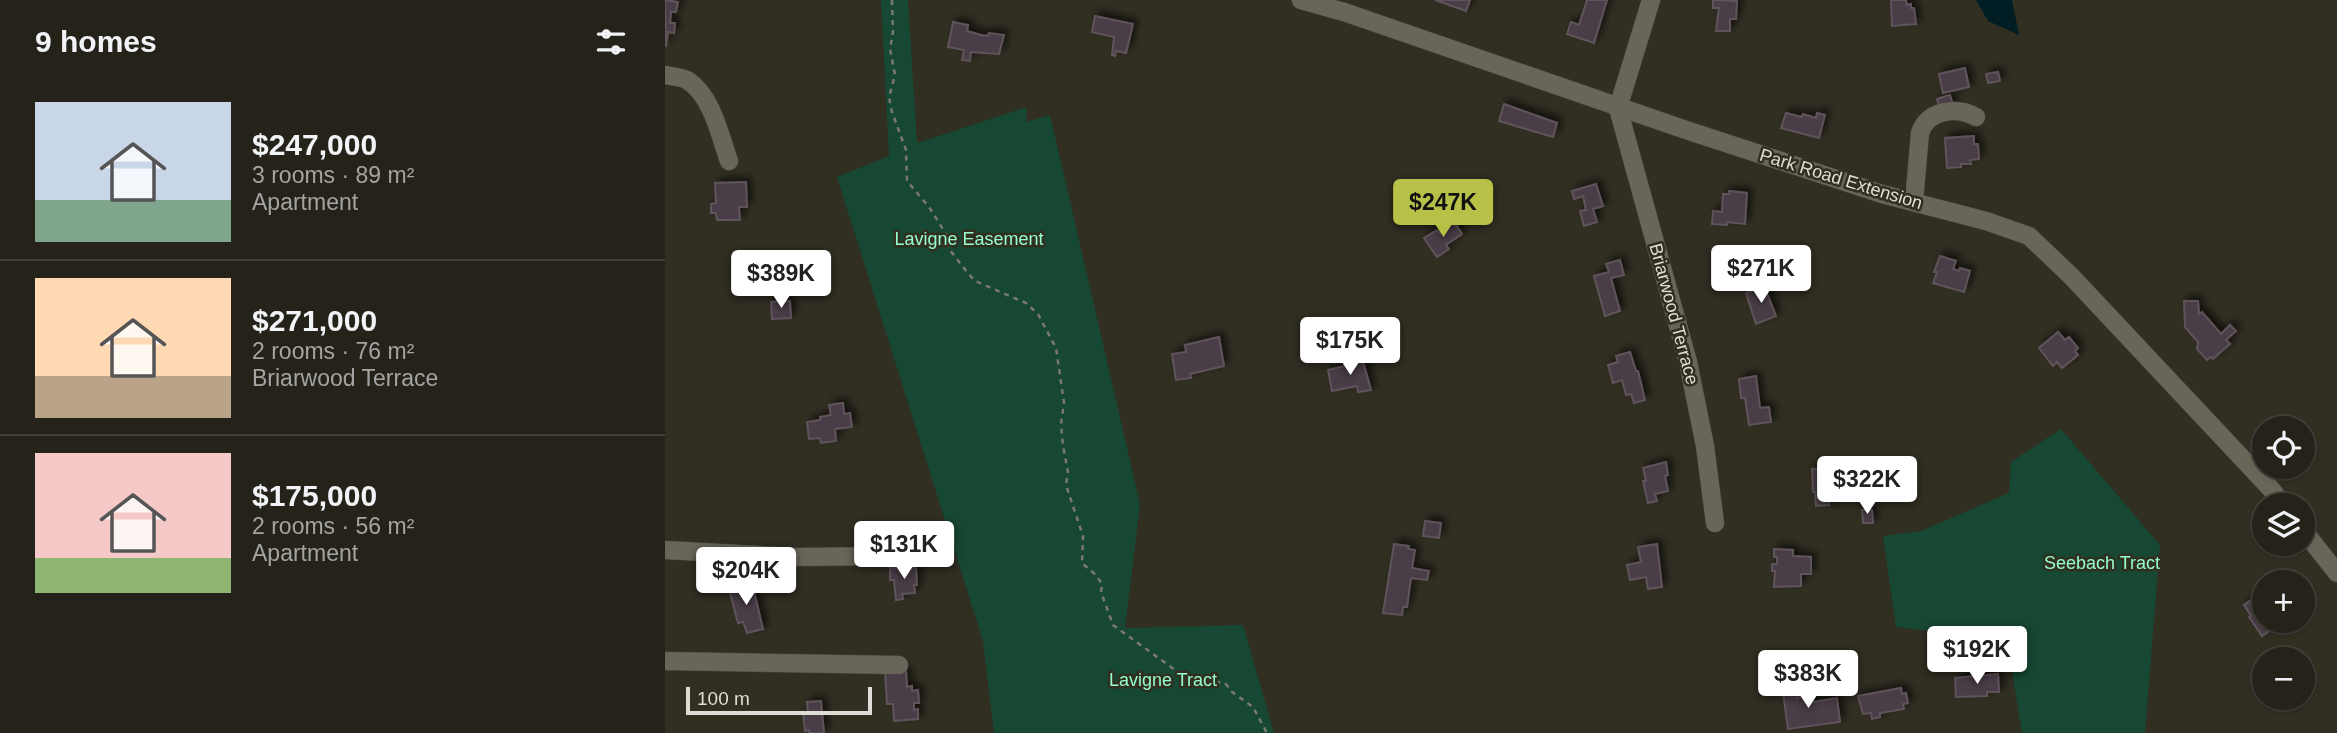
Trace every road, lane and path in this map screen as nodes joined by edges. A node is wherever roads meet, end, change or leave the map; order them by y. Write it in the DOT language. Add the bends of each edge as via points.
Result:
graph roads {
  1 [pos="892,0"];
  2 [pos="1301,0"];
  3 [pos="1651,0"];
  4 [pos="1347,6"];
  5 [pos="665,75"];
  6 [pos="1618,108"];
  7 [pos="1976,117"];
  8 [pos="729,161"];
  9 [pos="1914,202"];
  10 [pos="2274,493"];
  11 [pos="1715,523"];
  12 [pos="2315,545"];
  13 [pos="665,550"];
  14 [pos="891,556"];
  15 [pos="2337,573"];
  16 [pos="665,661"];
  17 [pos="899,664"];
  18 [pos="1267,733"];
  1 -- 18 [label="path" via="890,49 895,75 889,97 906,150 907,181 929,207 948,237 949,249 975,281 1026,303 1038,314 1056,348 1064,403 1061,424 1066,485 1083,537 1082,563 1102,584 1113,625 1182,675 1225,683 1253,706"];
  2 -- 4 [label="street, Park Road Extension"];
  3 -- 6 [label="street"];
  4 -- 6 [label="street, Park Road Extension"];
  5 -- 8 [label="street" via="687,80 701,93"];
  6 -- 9 [label="street, Park Road Extension"];
  6 -- 11 [label="street, Briarwood Terrace" via="1688,362"];
  7 -- 9 [label="street" via="1958,111 1923,122"];
  9 -- 10 [label="street, Park Road Extension" via="2029,236"];
  12 -- 15 [label="street"];
  13 -- 14 [label="street"];
  16 -- 17 [label="street"];
}
